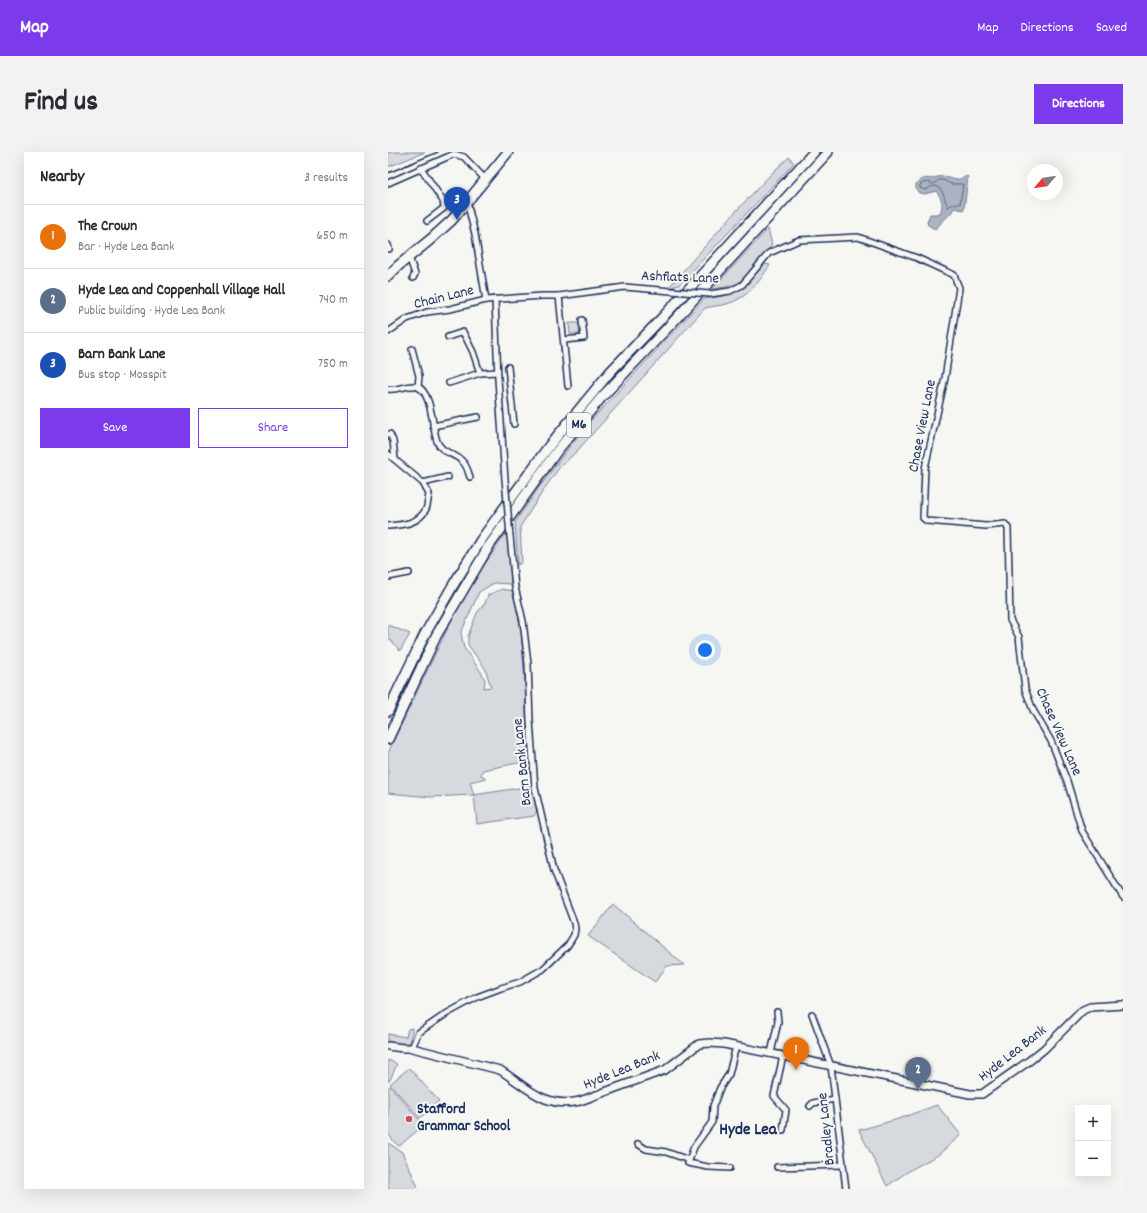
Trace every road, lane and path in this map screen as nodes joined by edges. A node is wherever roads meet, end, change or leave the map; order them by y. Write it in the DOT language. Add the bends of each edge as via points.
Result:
graph roads {
  1 [pos="508,152"];
  2 [pos="814,152"];
  3 [pos="828,152"];
  4 [pos="421,168"];
  5 [pos="486,180"];
  6 [pos="388,182"];
  7 [pos="466,202"];
  8 [pos="427,221"];
  9 [pos="409,257"];
  10 [pos="388,276"];
  11 [pos="413,278"];
  12 [pos="959,288"];
  13 [pos="560,296"];
  14 [pos="495,299"];
  15 [pos="486,300"];
  16 [pos="582,320"];
  17 [pos="388,332"];
  18 [pos="448,337"];
  19 [pos="564,340"];
  20 [pos="412,349"];
  21 [pos="508,367"];
  22 [pos="497,372"];
  23 [pos="480,373"];
  24 [pos="453,374"];
  25 [pos="508,378"];
  26 [pos="498,379"];
  27 [pos="455,381"];
  28 [pos="449,383"];
  29 [pos="568,386"];
  30 [pos="418,387"];
  31 [pos="388,389"];
  32 [pos="478,416"];
  33 [pos="514,424"];
  34 [pos="433,426"];
  35 [pos="388,434"];
  36 [pos="388,454"];
  37 [pos="395,459"];
  38 [pos="448,477"];
  39 [pos="470,477"];
  40 [pos="423,483"];
  41 [pos="388,526"];
  42 [pos="409,573"];
  43 [pos="388,577"];
  44 [pos="388,711"];
  45 [pos="388,739"];
  46 [pos="1123,897"];
  47 [pos="1123,1005"];
  48 [pos="777,1012"];
  49 [pos="812,1014"];
  50 [pos="388,1046"];
  51 [pos="736,1046"];
  52 [pos="412,1048"];
  53 [pos="771,1053"];
  54 [pos="783,1056"];
  55 [pos="832,1066"];
  56 [pos="835,1099"];
  57 [pos="810,1106"];
  58 [pos="783,1130"];
  59 [pos="638,1144"];
  60 [pos="688,1162"];
  61 [pos="842,1164"];
  62 [pos="777,1167"];
  63 [pos="730,1168"];
  64 [pos="846,1189"];
  1 -- 5 [label="highway"];
  2 -- 44 [label="highway, M6" via="610,372 549,446 481,540 452,587 425,634"];
  3 -- 45 [label="highway, M6" via="601,398 557,452 489,546 443,623"];
  4 -- 5 [label="street" via="454,154 464,157"];
  4 -- 6 [label="street"];
  4 -- 8 [label="street" via="443,201 444,208"];
  5 -- 7 [label="highway"];
  7 -- 9 [label="highway" via="447,225"];
  7 -- 15 [label="street" via="475,234"];
  9 -- 10 [label="highway"];
  9 -- 11 [label="street" via="415,274"];
  12 -- 13 [label="street, Ashflats Lane, bridge" via="954,275 917,258 858,237 799,240 769,253 742,285 730,291 710,294 625,287"];
  12 -- 46 [label="street, Chase View Lane" via="945,378 925,468 923,518 927,521 986,526 1005,524 1008,528 1010,620 1019,638 1025,689 1033,710 1051,741 1067,781 1082,831"];
  13 -- 14 [label="street, Ashflats Lane"];
  13 -- 19 [label="street"];
  14 -- 15 [label="street, Ashflats Lane"];
  14 -- 22 [label="street, Barn Bank Lane"];
  15 -- 17 [label="street, Chain Lane" via="427,312 407,319"];
  16 -- 19 [label="street" via="584,338"];
  18 -- 23 [label="street" via="463,332"];
  19 -- 29 [label="street"];
  20 -- 30 [label="street" via="419,376"];
  21 -- 25 [label="street"];
  22 -- 23 [label="street"];
  22 -- 26 [label="street, Barn Bank Lane"];
  23 -- 27 [label="street"];
  24 -- 27 [label="street"];
  25 -- 26 [label="street"];
  25 -- 33 [label="street"];
  26 -- 52 [label="street, Barn Bank Lane, bridge" via="515,587 523,621 528,664 535,788 554,870 575,929 568,945 543,969 520,982 477,997 446,1014 418,1033"];
  27 -- 28 [label="street"];
  30 -- 31 [label="street"];
  30 -- 34 [label="street" via="423,390 429,402"];
  32 -- 34 [label="street"];
  34 -- 39 [label="street" via="439,445 466,465"];
  35 -- 37 [label="street" via="393,441"];
  36 -- 37 [label="street"];
  37 -- 40 [label="street"];
  38 -- 40 [label="street"];
  40 -- 41 [label="street" via="429,494 426,509 419,518 406,525"];
  42 -- 43 [label="street"];
  47 -- 55 [label="street, Hyde Lea Bank" via="1090,1007 1083,1010 1044,1049 982,1094 970,1094"];
  48 -- 53 [label="street" via="778,1022"];
  49 -- 55 [label="street, Bradley Lane"];
  50 -- 52 [label="street, Hyde Lea Bank"];
  51 -- 52 [label="street, Hyde Lea Bank" via="700,1044 665,1070 568,1103 547,1100 500,1070"];
  51 -- 53 [label="street, Hyde Lea Bank"];
  51 -- 60 [label="street" via="729,1074 713,1106 712,1122 694,1147"];
  53 -- 54 [label="street, Hyde Lea Bank"];
  54 -- 55 [label="street, Hyde Lea Bank"];
  54 -- 58 [label="street" via="774,1096 786,1110"];
  55 -- 56 [label="street, Bradley Lane"];
  56 -- 57 [label="street" via="813,1103"];
  56 -- 61 [label="street, Bradley Lane"];
  59 -- 60 [label="street"];
  60 -- 63 [label="street" via="708,1167"];
  61 -- 62 [label="street"];
  61 -- 64 [label="street, Bradley Lane"];
}
